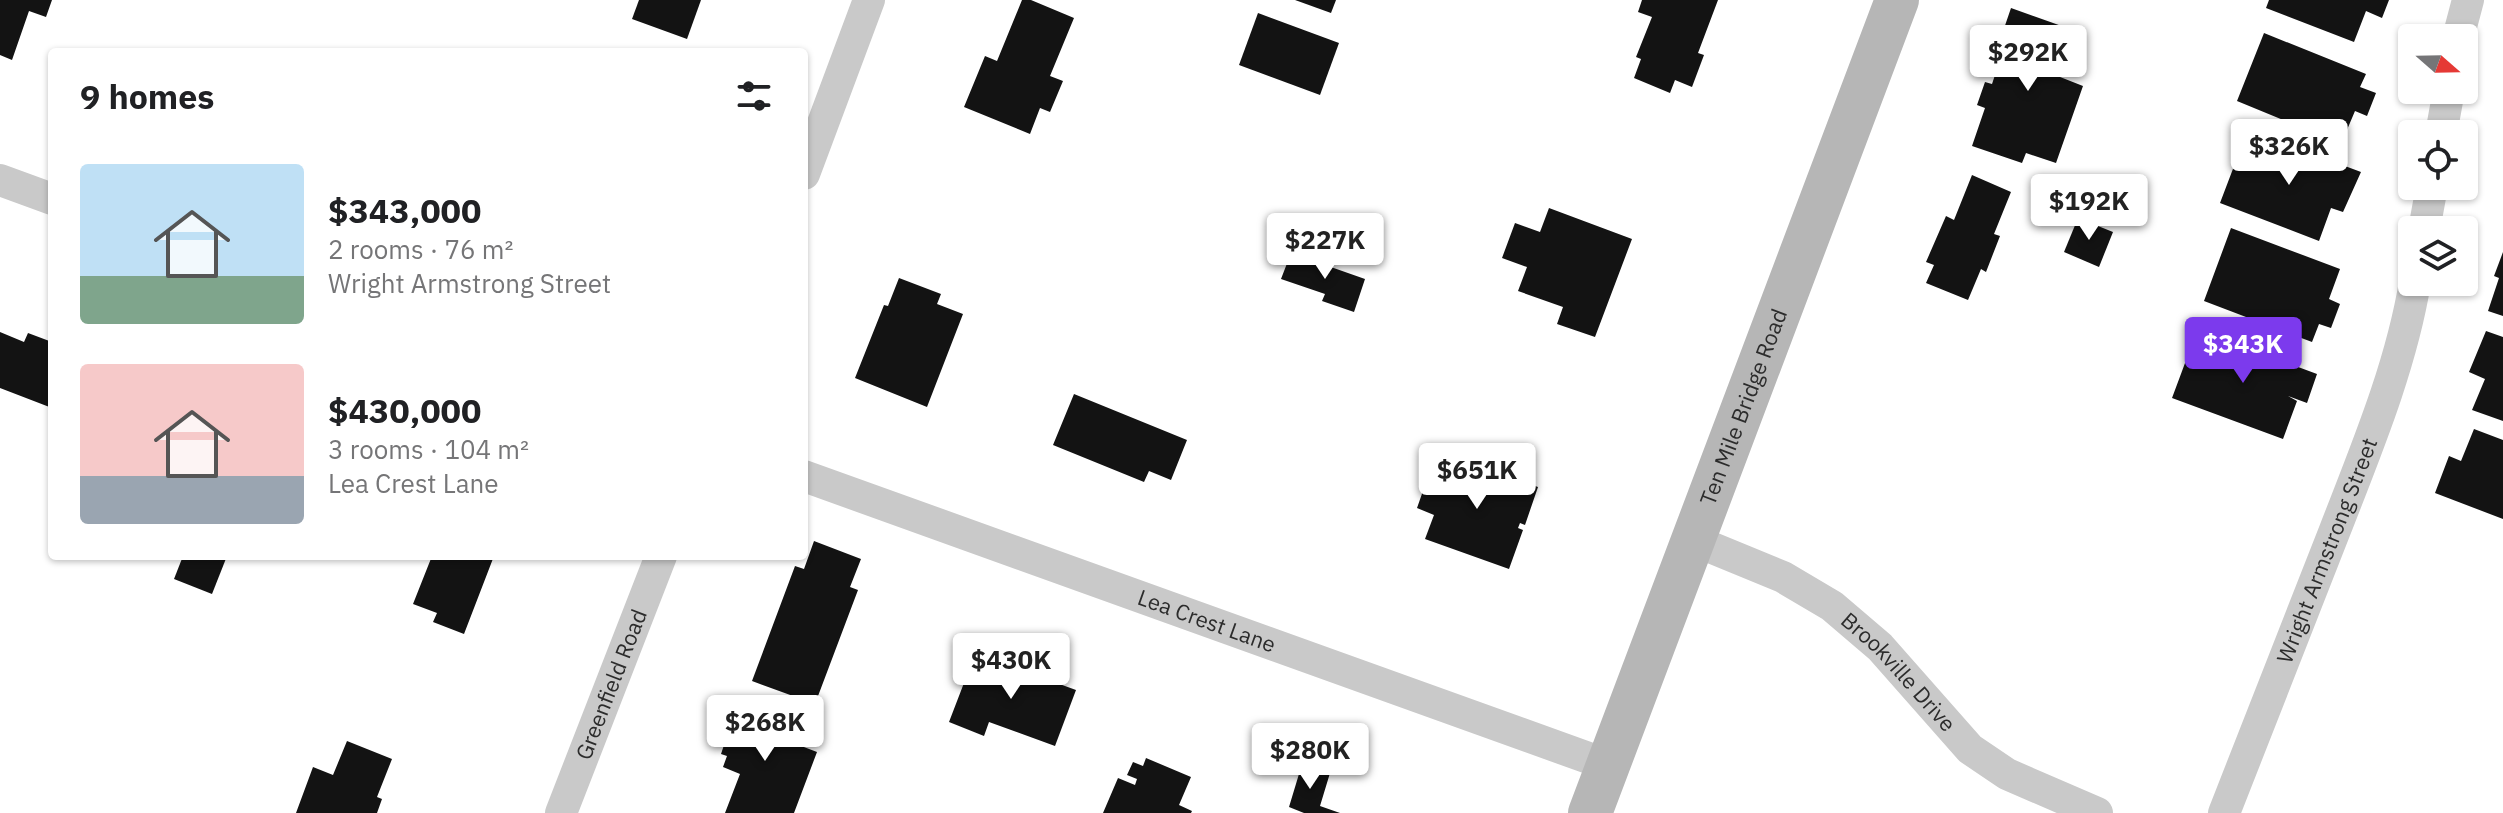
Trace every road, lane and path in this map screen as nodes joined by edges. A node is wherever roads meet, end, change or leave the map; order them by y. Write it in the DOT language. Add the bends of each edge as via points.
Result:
graph roads {
  1 [pos="869,0"];
  2 [pos="1897,0"];
  3 [pos="2468,0"];
  4 [pos="2462,24"];
  5 [pos="808,163"];
  6 [pos="0,180"];
  7 [pos="48,198"];
  8 [pos="2413,296"];
  9 [pos="808,477"];
  10 [pos="1693,540"];
  11 [pos="659,560"];
  12 [pos="1608,765"];
  13 [pos="561,813"];
  14 [pos="1590,813"];
  15 [pos="2097,813"];
  16 [pos="2224,813"];
  1 -- 5 [label="street"];
  2 -- 10 [label="street, Ten Mile Bridge Road"];
  3 -- 4 [label="street"];
  6 -- 7 [label="street"];
  8 -- 16 [label="street, Wright Armstrong Street" via="2355,478"];
  9 -- 12 [label="street, Lea Crest Lane"];
  10 -- 12 [label="street, Ten Mile Bridge Road"];
  10 -- 15 [label="street, Brookville Drive" via="1783,577 1832,606 1880,647 1970,749 2007,774"];
  11 -- 13 [label="street, Greenfield Road"];
  12 -- 14 [label="street, Ten Mile Bridge Road"];
}
